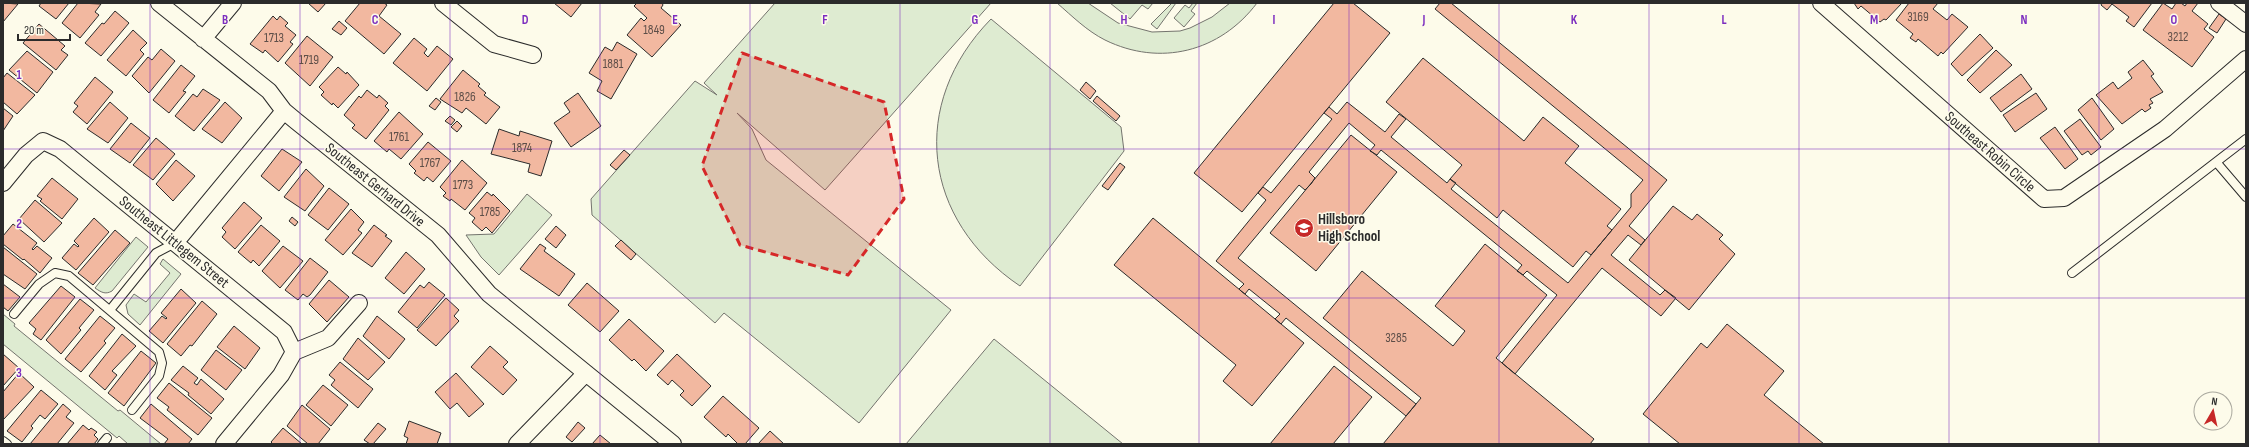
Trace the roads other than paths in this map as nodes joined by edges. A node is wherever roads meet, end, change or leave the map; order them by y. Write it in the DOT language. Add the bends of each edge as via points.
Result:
graph roads {
  1 [pos="159,3"];
  2 [pos="233,3"];
  3 [pos="444,3"];
  4 [pos="1822,3"];
  5 [pos="2218,3"];
  6 [pos="2246,24"];
  7 [pos="203,39"];
  8 [pos="533,56"];
  9 [pos="2246,59"];
  10 [pos="284,111"];
  11 [pos="2246,139"];
  12 [pos="2217,163"];
  13 [pos="3,183"];
  14 [pos="2246,196"];
  15 [pos="175,243"];
  16 [pos="2072,273"];
  17 [pos="358,303"];
  18 [pos="110,310"];
  19 [pos="14,314"];
  20 [pos="294,352"];
  21 [pos="586,373"];
  22 [pos="132,410"];
  23 [pos="224,444"];
  24 [pos="517,444"];
  25 [pos="673,444"];
  1 -- 7 [label="street, Southeast Gerhard Drive"];
  2 -- 7 [label="street"];
  3 -- 8 [label="street" via="494,44"];
  4 -- 9 [label="street, Southeast Robin Circle" via="2044,199 2064,198 2165,129"];
  5 -- 6 [label="street"];
  7 -- 10 [label="street, Southeast Gerhard Drive" via="269,91"];
  10 -- 15 [label="street"];
  10 -- 21 [label="street, Southeast Gerhard Drive" via="438,235 489,294"];
  11 -- 12 [label="lane"];
  12 -- 14 [label="lane"];
  12 -- 16 [label="lane"];
  13 -- 15 [label="street, Southeast Littlegem Street" via="26,155 44,141 60,148"];
  15 -- 18 [label="lane" via="156,253"];
  15 -- 20 [label="street, Southeast Littlegem Street" via="284,332"];
  17 -- 20 [label="street" via="328,338"];
  18 -- 19 [label="lane" via="69,276 55,273 40,284"];
  18 -- 22 [label="lane" via="159,352 162,363 159,376"];
  20 -- 23 [label="street" via="281,375"];
  21 -- 24 [label="street"];
  21 -- 25 [label="street, Southeast Gerhard Drive"];
}
